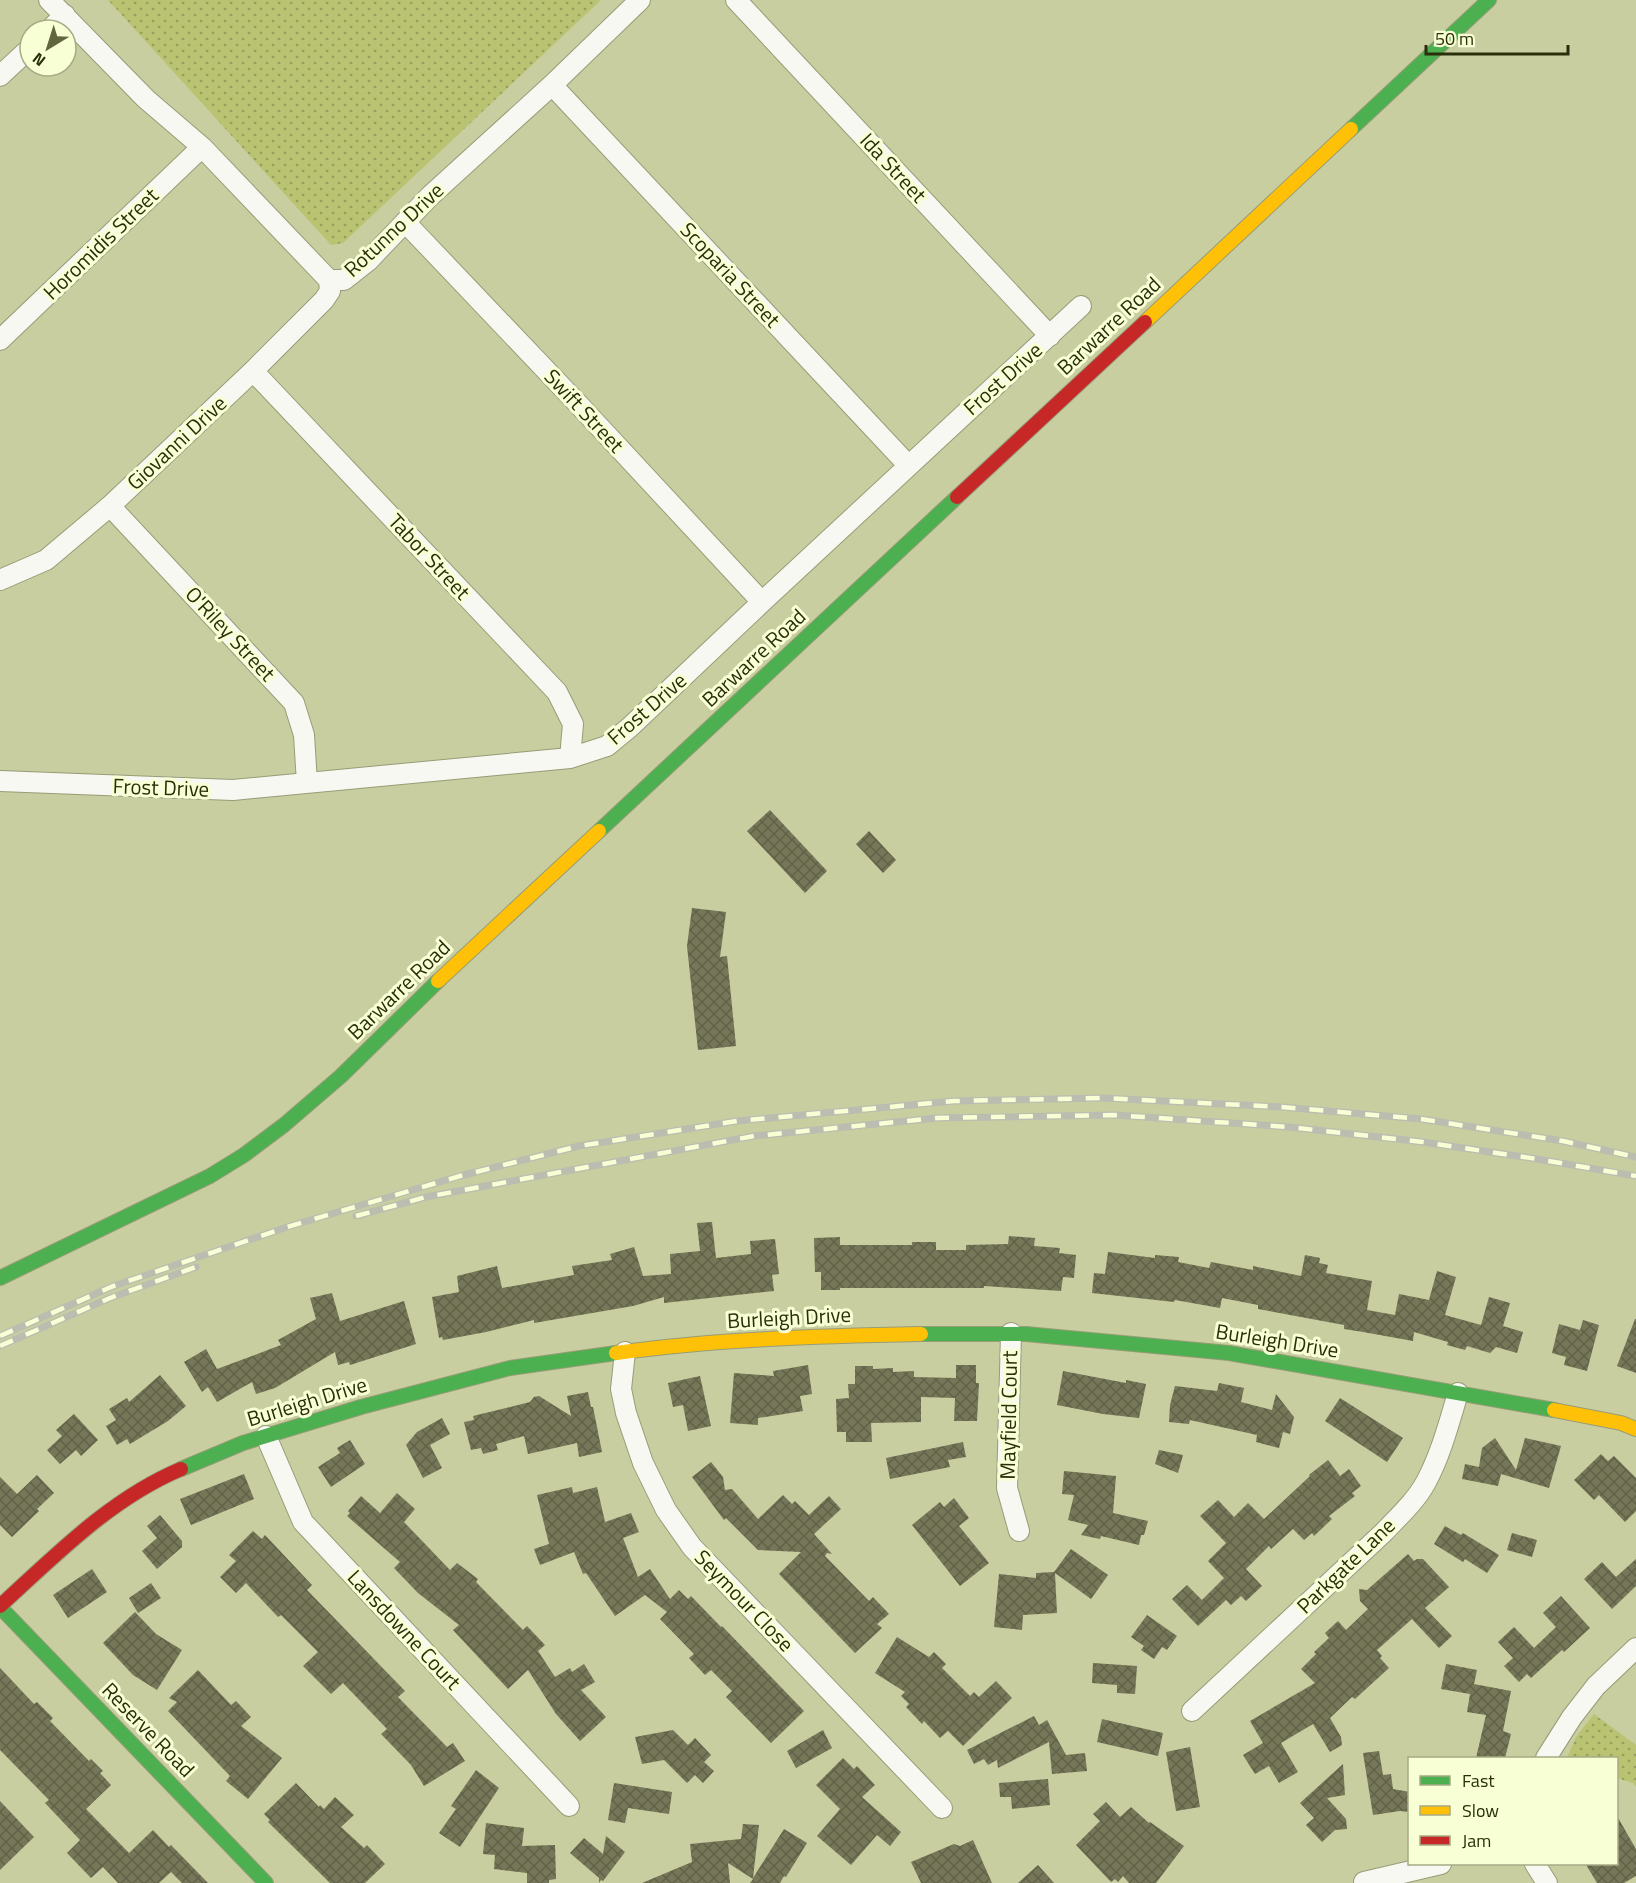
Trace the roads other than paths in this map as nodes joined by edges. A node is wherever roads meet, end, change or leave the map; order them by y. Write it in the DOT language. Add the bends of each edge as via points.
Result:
graph roads {
  1 [pos="49,0"];
  2 [pos="640,0"];
  3 [pos="736,0"];
  4 [pos="1489,0"];
  5 [pos="64,15"];
  6 [pos="61,18"];
  7 [pos="18,59"];
  8 [pos="0,76"];
  9 [pos="552,85"];
  10 [pos="202,147"];
  11 [pos="405,222"];
  12 [pos="329,280"];
  13 [pos="1081,306"];
  14 [pos="1050,336"];
  15 [pos="0,340"];
  16 [pos="253,371"];
  17 [pos="908,465"];
  18 [pos="110,506"];
  19 [pos="0,580"];
  20 [pos="762,602"];
  21 [pos="570,758"];
  22 [pos="0,781"];
  23 [pos="307,783"];
  24 [pos="0,1278"];
  25 [pos="1011,1333"];
  26 [pos="625,1352"];
  27 [pos="1458,1393"];
  28 [pos="1636,1430"];
  29 [pos="266,1436"];
  30 [pos="1019,1531"];
  31 [pos="0,1606"];
  32 [pos="1636,1648"];
  33 [pos="1192,1711"];
  34 [pos="1547,1757"];
  35 [pos="569,1806"];
  36 [pos="942,1808"];
  37 [pos="1433,1865"];
  38 [pos="1536,1865"];
  39 [pos="1365,1882"];
  40 [pos="266,1883"];
  41 [pos="1547,1883"];
  1 -- 5 [label="street, Rotunno Drive"];
  2 -- 9 [label="street, Rotunno Drive"];
  3 -- 14 [label="street, Ida Street"];
  4 -- 24 [label="street, Barwarre Road" via="341,1076 284,1125 210,1176"];
  5 -- 6 [label="street"];
  5 -- 10 [label="street, Rotunno Drive" via="146,99"];
  7 -- 8 [label="street"];
  9 -- 11 [label="street, Rotunno Drive"];
  9 -- 17 [label="street, Scoparia Street"];
  10 -- 12 [label="street, Rotunno Drive"];
  10 -- 15 [label="street, Horomidis Street"];
  11 -- 12 [label="street, Rotunno Drive" via="344,280"];
  11 -- 20 [label="street, Swift Street"];
  12 -- 16 [label="street, Giovanni Drive" via="330,291 324,300"];
  13 -- 14 [label="street, Frost Drive"];
  14 -- 17 [label="street, Frost Drive"];
  16 -- 18 [label="street, Giovanni Drive"];
  16 -- 21 [label="street, Tabor Street" via="557,692 573,724"];
  17 -- 20 [label="street, Frost Drive"];
  18 -- 19 [label="street, Giovanni Drive" via="46,560"];
  18 -- 23 [label="street, O'Riley Street" via="294,703 304,735"];
  20 -- 21 [label="street, Frost Drive" via="607,746"];
  21 -- 23 [label="street, Frost Drive"];
  22 -- 23 [label="street, Frost Drive" via="233,790"];
  25 -- 26 [label="street, Burleigh Drive" via="804,1336"];
  25 -- 27 [label="street, Burleigh Drive" via="1229,1353"];
  25 -- 30 [label="street, Mayfield Court" via="1007,1488"];
  26 -- 29 [label="street, Burleigh Drive" via="510,1368"];
  26 -- 36 [label="street, Seymour Close" via="621,1389 626,1413 643,1463 666,1510 693,1547"];
  27 -- 28 [label="street, Burleigh Drive" via="1580,1414"];
  27 -- 33 [label="street, Parkgate Lane" via="1440,1452 1425,1484 1408,1505 1383,1533"];
  29 -- 31 [label="street, Burleigh Drive" via="162,1477 119,1503"];
  29 -- 35 [label="street, Lansdowne Court" via="303,1522"];
  31 -- 40 [label="street, Reserve Road"];
  32 -- 34 [label="street" via="1590,1694"];
  37 -- 39 [label="street"];
  38 -- 41 [label="street"];
}
